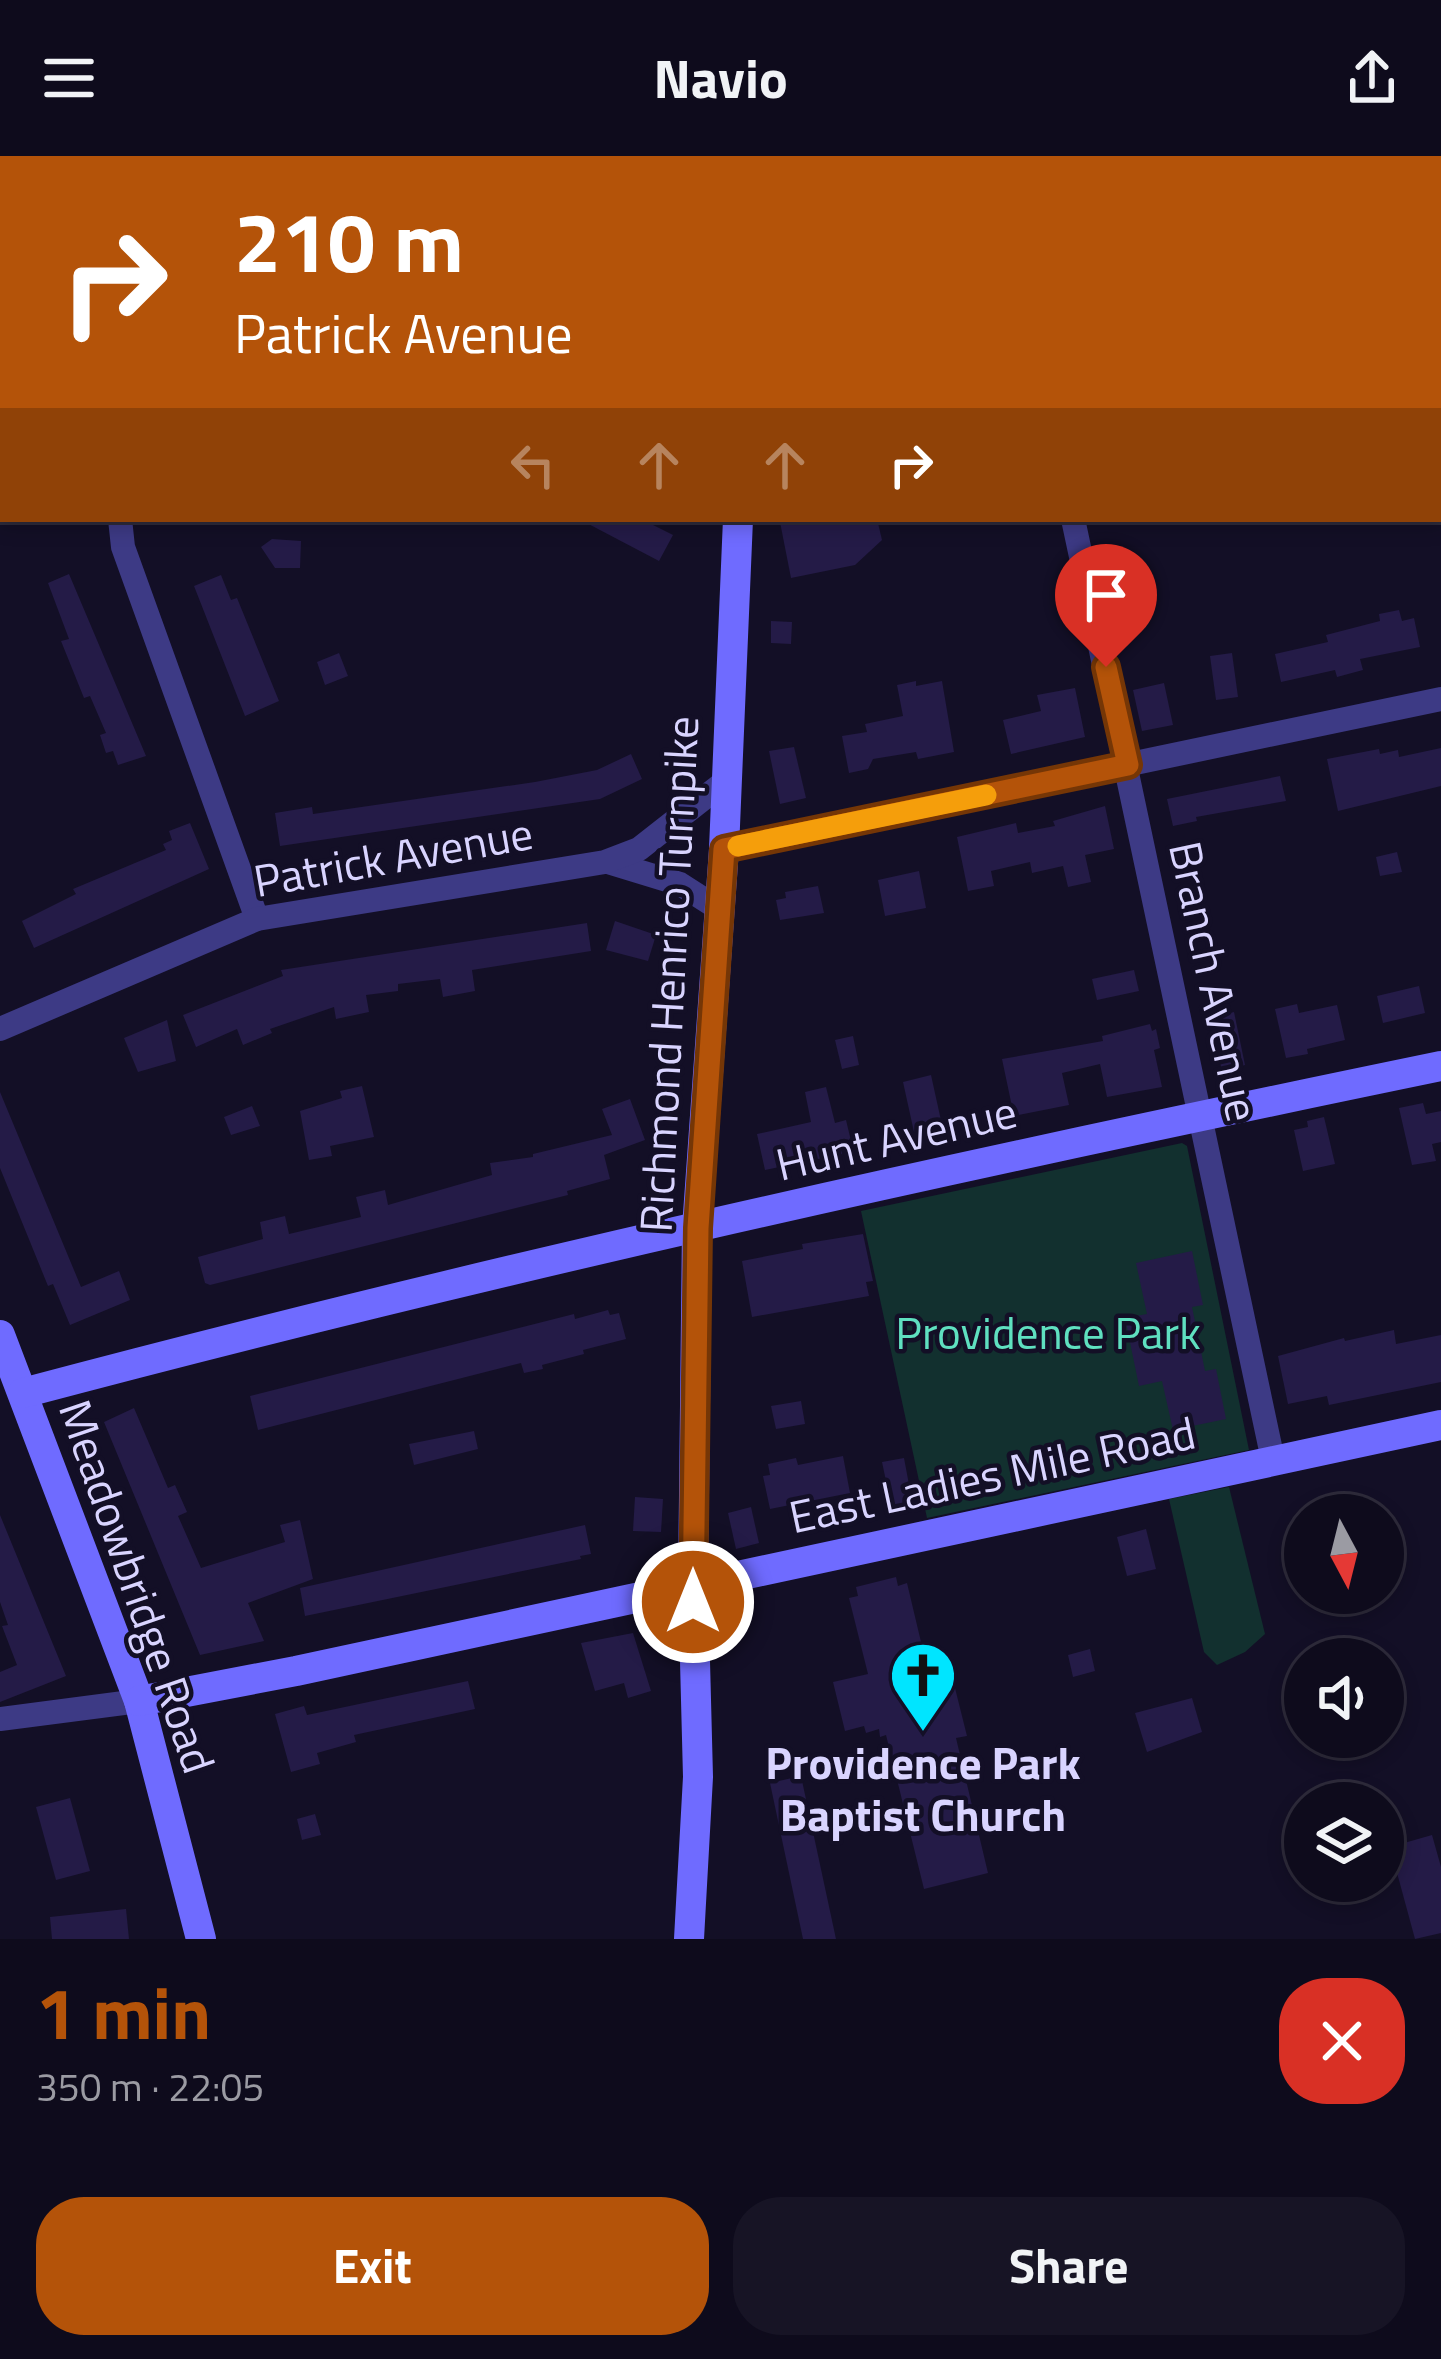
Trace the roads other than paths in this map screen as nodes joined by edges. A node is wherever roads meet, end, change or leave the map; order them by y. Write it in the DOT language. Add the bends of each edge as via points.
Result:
graph roads {
  1 [pos="120,522"];
  2 [pos="1074,522"];
  3 [pos="734,524"];
  4 [pos="1441,699"];
  5 [pos="1128,765"];
  6 [pos="727,780"];
  7 [pos="724,849"];
  8 [pos="605,862"];
  9 [pos="719,909"];
  10 [pos="256,919"];
  11 [pos="0,1029"];
  12 [pos="1441,1066"];
  13 [pos="1200,1116"];
  14 [pos="698,1228"];
  15 [pos="0,1335"];
  16 [pos="23,1393"];
  17 [pos="1441,1425"];
  18 [pos="1274,1460"];
  19 [pos="693,1584"];
  20 [pos="139,1701"];
  21 [pos="0,1719"];
  22 [pos="201,1939"];
  23 [pos="689,1939"];
  1 -- 10 [label="street"];
  2 -- 5 [label="street, Branch Avenue"];
  3 -- 6 [label="street, Richmond Henrico Turnpike"];
  4 -- 5 [label="street"];
  5 -- 7 [label="street"];
  5 -- 13 [label="street, Branch Avenue"];
  6 -- 7 [label="street, Richmond Henrico Turnpike"];
  6 -- 8 [label="street, Patrick Avenue" via="639,849"];
  7 -- 9 [label="street, Richmond Henrico Turnpike"];
  8 -- 9 [label="street, Patrick Avenue" via="680,884"];
  8 -- 10 [label="street, Patrick Avenue"];
  9 -- 14 [label="street, Richmond Henrico Turnpike"];
  10 -- 11 [label="street, Patrick Avenue"];
  12 -- 13 [label="street, Hunt Avenue"];
  13 -- 14 [label="street, Hunt Avenue"];
  13 -- 18 [label="street, Branch Avenue"];
  14 -- 16 [label="street, Hunt Avenue"];
  14 -- 19 [label="street, Richmond Henrico Turnpike"];
  15 -- 16 [label="street, Meadowbridge Road"];
  16 -- 20 [label="street, Meadowbridge Road"];
  17 -- 18 [label="street, East Ladies Mile Road"];
  18 -- 19 [label="street, East Ladies Mile Road"];
  19 -- 20 [label="street, East Ladies Mile Road"];
  19 -- 23 [label="street, Richmond Henrico Turnpike" via="698,1778"];
  20 -- 21 [label="street"];
  20 -- 22 [label="street, Meadowbridge Road"];
}
